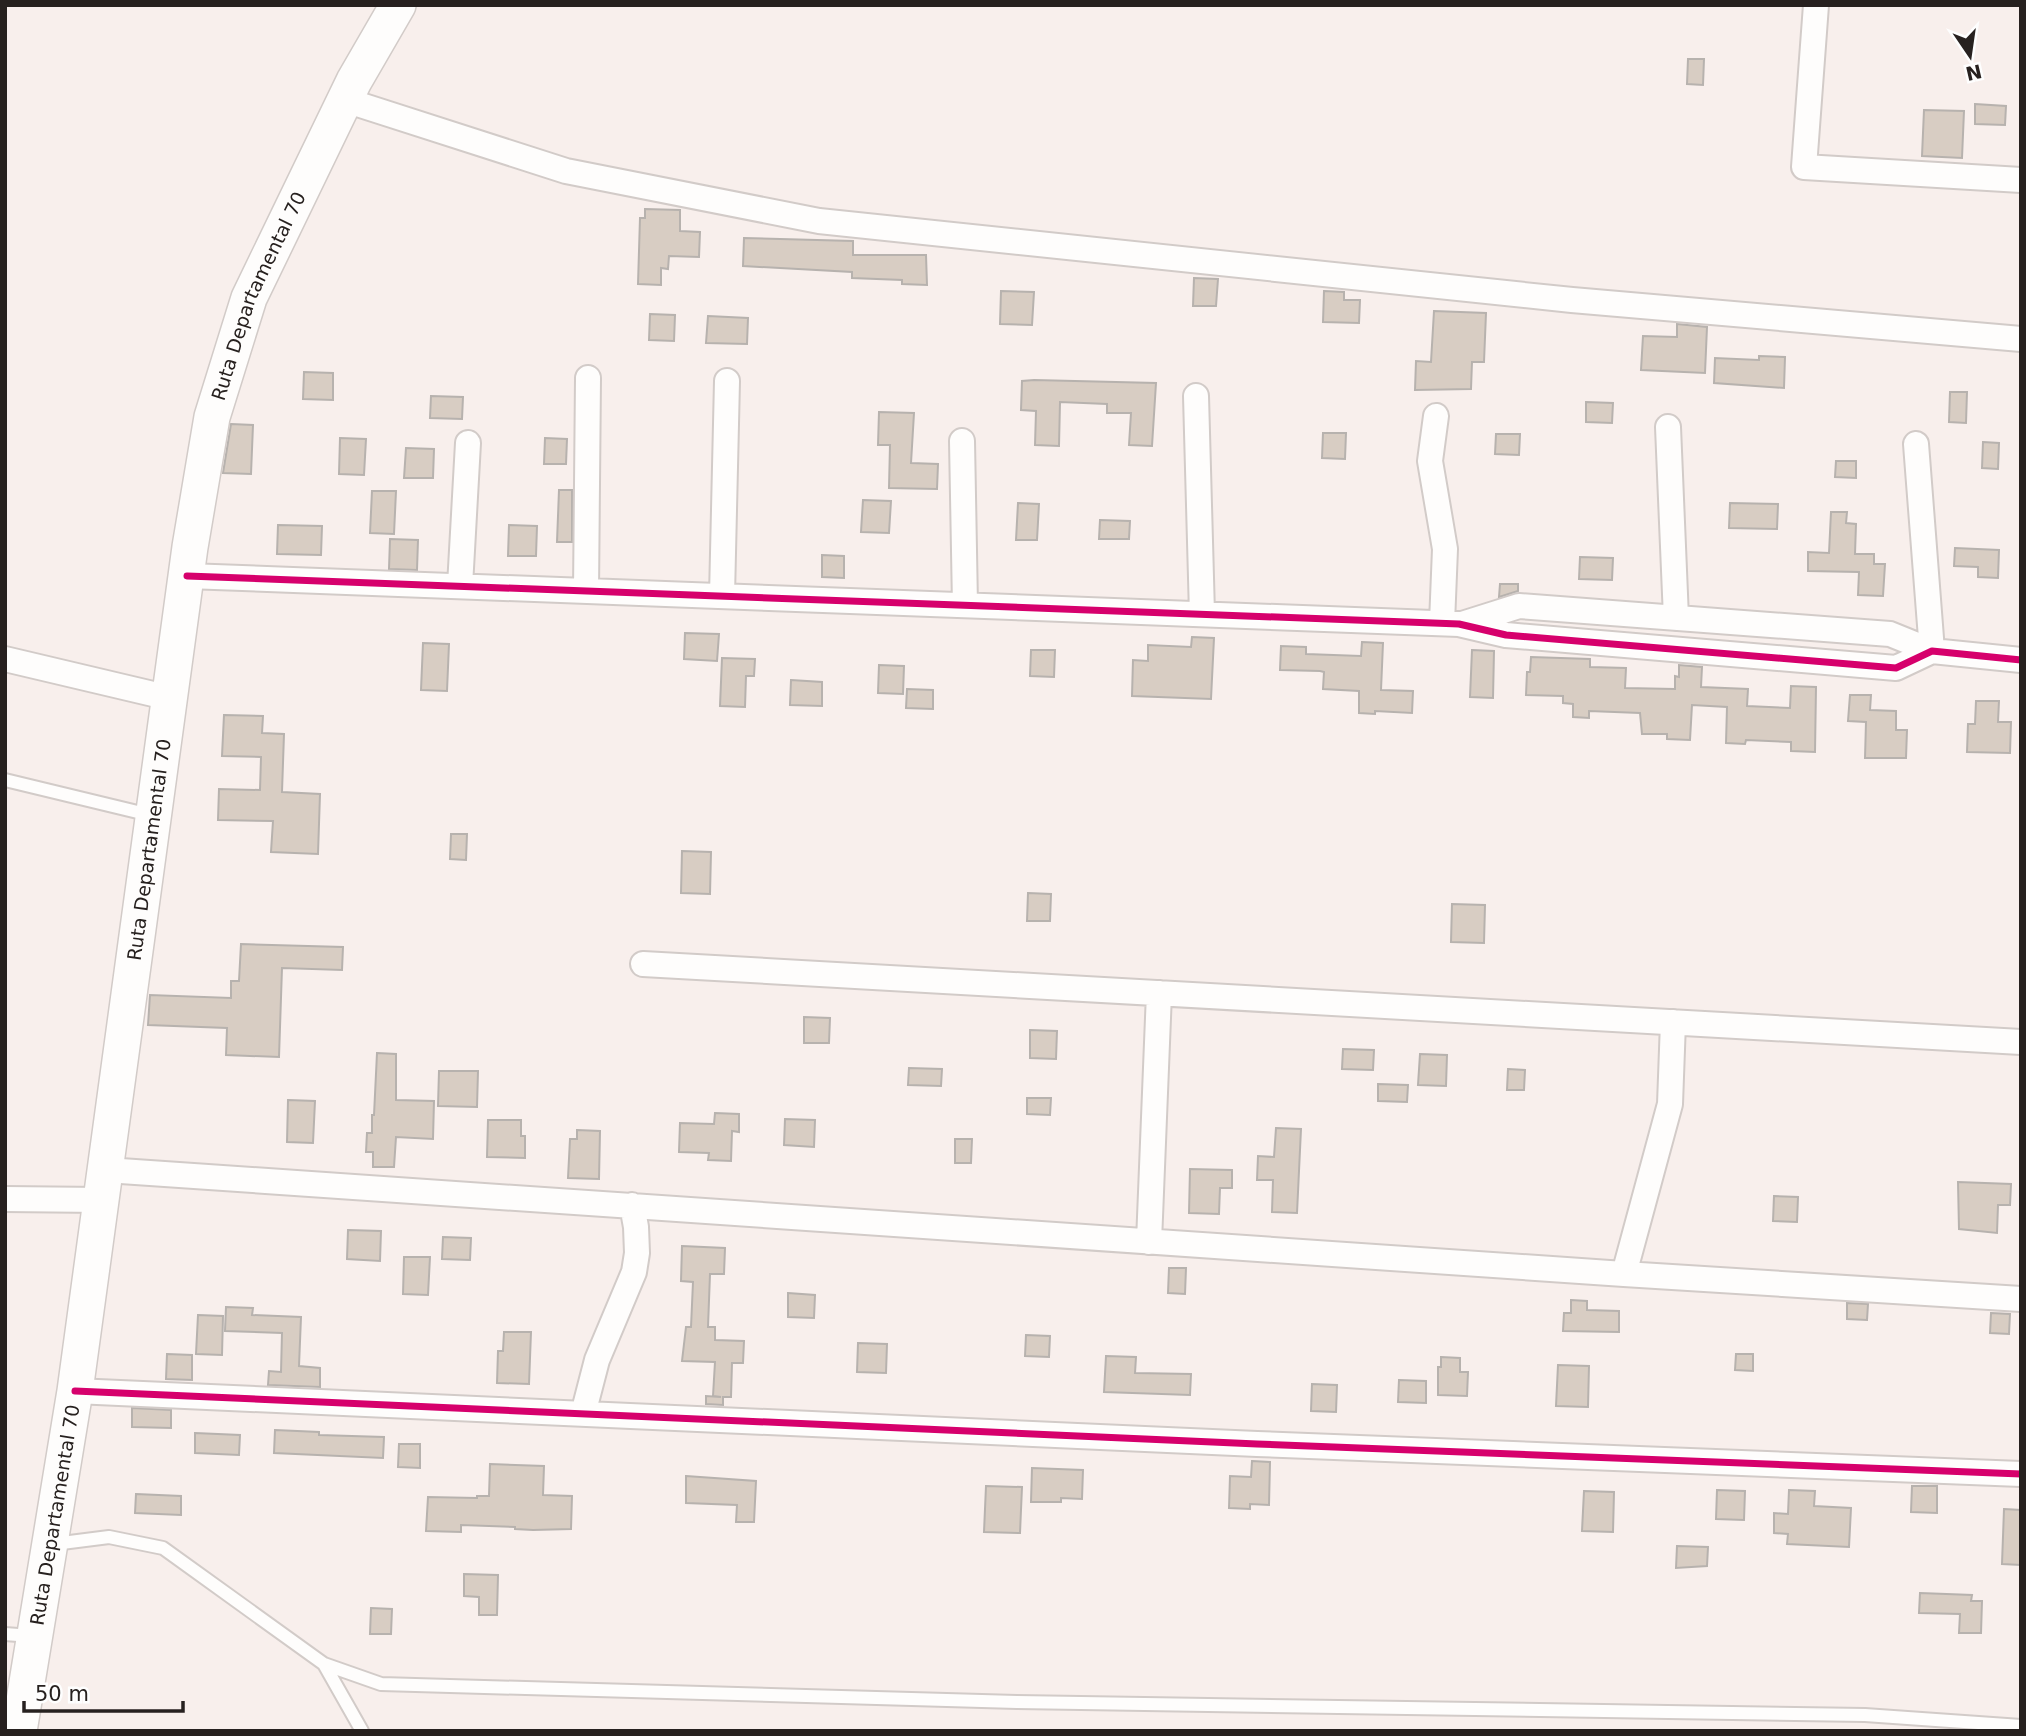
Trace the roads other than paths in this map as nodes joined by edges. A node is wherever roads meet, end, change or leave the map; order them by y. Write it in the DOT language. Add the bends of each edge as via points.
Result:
graph roads {
  1 [pos="398,5"];
  2 [pos="1816,5"];
  3 [pos="345,100"];
  4 [pos="2021,180"];
  5 [pos="2021,339"];
  6 [pos="589,378"];
  7 [pos="727,381"];
  8 [pos="1196,396"];
  9 [pos="1436,416"];
  10 [pos="1668,427"];
  11 [pos="962,441"];
  12 [pos="468,443"];
  13 [pos="1916,444"];
  14 [pos="187,576"];
  15 [pos="460,586"];
  16 [pos="586,591"];
  17 [pos="722,596"];
  18 [pos="965,605"];
  19 [pos="1202,614"];
  20 [pos="1676,618"];
  21 [pos="1451,624"];
  22 [pos="1932,651"];
  23 [pos="5,659"];
  24 [pos="2021,660"];
  25 [pos="170,698"];
  26 [pos="5,780"];
  27 [pos="154,816"];
  28 [pos="643,964"];
  29 [pos="1159,993"];
  30 [pos="1673,1022"];
  31 [pos="2021,1042"];
  32 [pos="103,1185"];
  33 [pos="5,1199"];
  34 [pos="632,1205"];
  35 [pos="1149,1242"];
  36 [pos="1624,1274"];
  37 [pos="2021,1299"];
  38 [pos="75,1391"];
  39 [pos="583,1414"];
  40 [pos="2021,1474"];
  41 [pos="50,1544"];
  42 [pos="27,1636"];
  43 [pos="324,1664"];
  44 [pos="2021,1726"];
  45 [pos="19,1731"];
  46 [pos="362,1731"];
  1 -- 3 [label="main road, Ruta Departamental 70"];
  2 -- 4 [label="street" via="1804,167"];
  3 -- 5 [label="street" via="566,171 819,221 1572,300"];
  3 -- 14 [label="main road, Ruta Departamental 70" via="248,298 212,417"];
  6 -- 16 [label="street"];
  7 -- 17 [label="street"];
  8 -- 19 [label="street"];
  9 -- 21 [label="street" via="1430,461 1446,549"];
  10 -- 20 [label="street"];
  11 -- 18 [label="street"];
  12 -- 15 [label="street"];
  13 -- 22 [label="street"];
  14 -- 15 [label="street"];
  14 -- 25 [label="main road, Ruta Departamental 70"];
  15 -- 16 [label="street"];
  16 -- 17 [label="street"];
  17 -- 18 [label="street"];
  18 -- 19 [label="street"];
  19 -- 21 [label="street"];
  20 -- 21 [label="street" via="1519,607"];
  20 -- 22 [label="street" via="1891,634"];
  21 -- 22 [label="street" via="1506,635 1896,668"];
  22 -- 24 [label="street"];
  23 -- 25 [label="street"];
  25 -- 27 [label="main road, Ruta Departamental 70"];
  26 -- 27 [label="lane"];
  27 -- 32 [label="main road, Ruta Departamental 70"];
  28 -- 29 [label="street"];
  29 -- 30 [label="street"];
  29 -- 35 [label="street"];
  30 -- 31 [label="street"];
  30 -- 36 [label="street" via="1670,1104"];
  32 -- 33 [label="street"];
  32 -- 34 [label="street"];
  32 -- 38 [label="main road, Ruta Departamental 70"];
  34 -- 35 [label="street"];
  34 -- 39 [label="street" via="638,1253 634,1272 597,1360"];
  35 -- 36 [label="street"];
  36 -- 37 [label="street"];
  38 -- 39 [label="street"];
  38 -- 41 [label="main road, Ruta Departamental 70"];
  39 -- 40 [label="street"];
  41 -- 42 [label="main road, Ruta Departamental 70"];
  41 -- 43 [label="lane" via="109,1537 163,1548"];
  42 -- 45 [label="main road, Ruta Departamental 70"];
  43 -- 44 [label="lane" via="381,1684 1017,1702 1866,1715"];
  43 -- 46 [label="lane"];
}
